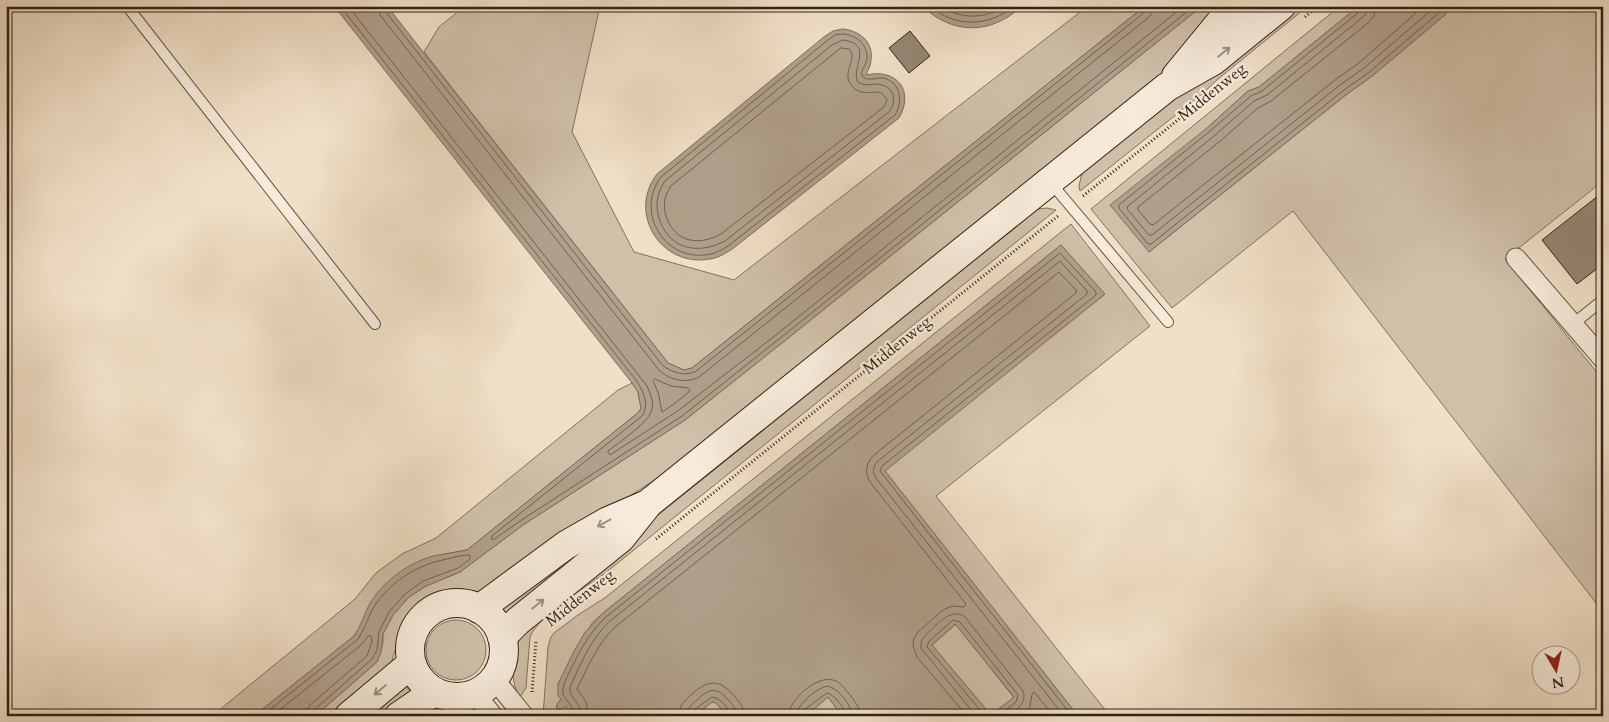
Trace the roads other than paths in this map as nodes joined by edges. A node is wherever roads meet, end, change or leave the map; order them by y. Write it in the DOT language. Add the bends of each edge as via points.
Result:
graph roads {
  1 [pos="127,6"];
  2 [pos="1238,6"];
  3 [pos="1292,12"];
  4 [pos="1167,87"];
  5 [pos="1050,182"];
  6 [pos="1516,258"];
  7 [pos="1603,300"];
  8 [pos="1168,322"];
  9 [pos="375,324"];
  10 [pos="1573,324"];
  11 [pos="1603,359"];
  12 [pos="649,503"];
  13 [pos="479,609"];
  14 [pos="502,637"];
  15 [pos="411,664"];
  16 [pos="484,686"];
  17 [pos="434,692"];
  18 [pos="6,712"];
  19 [pos="520,712"];
  20 [pos="9,716"];
  21 [pos="349,716"];
  22 [pos="399,716"];
  23 [pos="493,716"];
  1 -- 9 [label="lane"];
  2 -- 4 [label="street, Middenweg" via="1222,20"];
  4 -- 3 [label="street, Middenweg, one-way"];
  4 -- 5 [label="street, Middenweg"];
  5 -- 8 [label="lane"];
  5 -- 12 [label="street, Middenweg"];
  6 -- 10 [label="street"];
  7 -- 10 [label="lane"];
  10 -- 11 [label="street"];
  12 -- 13 [label="street, Middenweg, one-way" via="566,545"];
  14 -- 12 [label="street, Middenweg, one-way" via="620,538"];
  13 -- 14 [label="street" via="493,621"];
  13 -- 15 [label="street" via="455,603 443,605 427,614 410,639"];
  14 -- 16 [label="street" via="500,670"];
  15 -- 17 [label="street" via="416,675"];
  15 -- 21 [label="street, one-way"];
  16 -- 17 [label="street" via="454,698"];
  16 -- 19 [label="street"];
  16 -- 23 [label="street"];
  17 -- 22 [label="street"];
  18 -- 20 [label="lane"];
}
